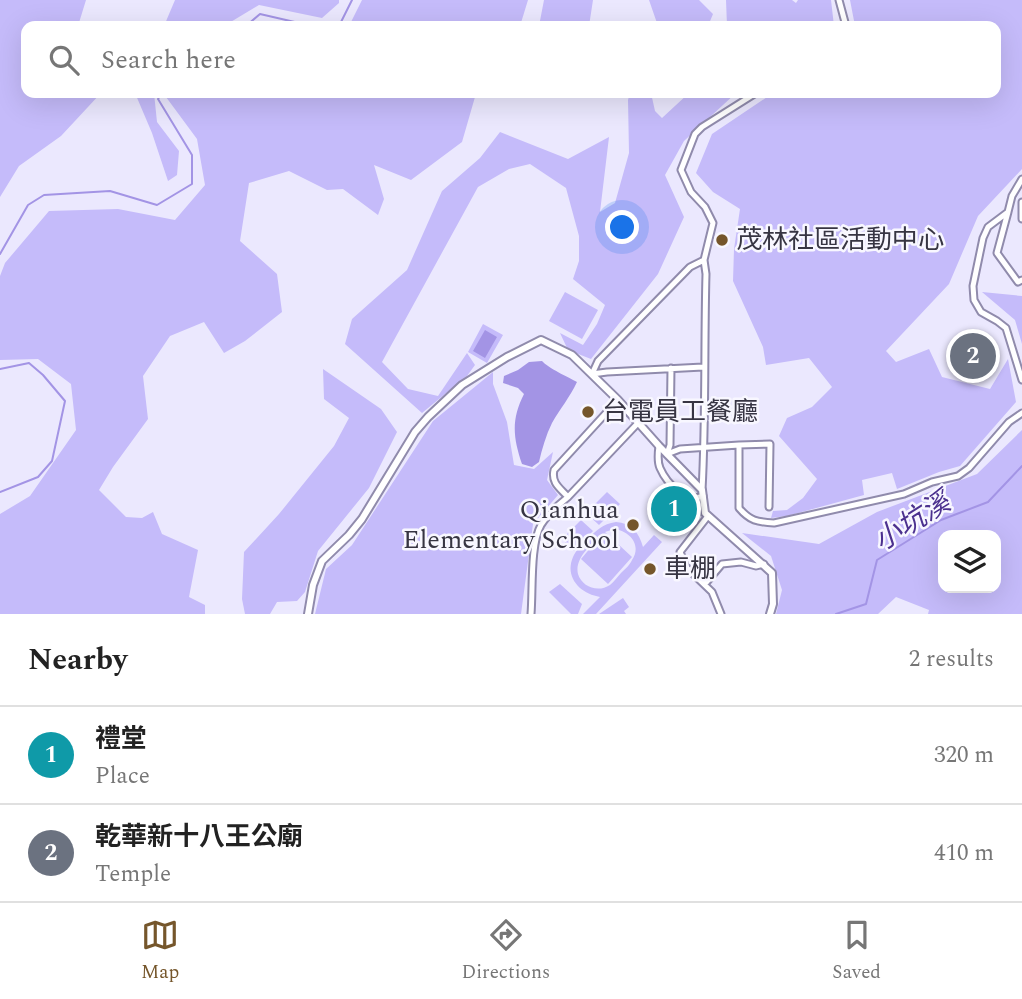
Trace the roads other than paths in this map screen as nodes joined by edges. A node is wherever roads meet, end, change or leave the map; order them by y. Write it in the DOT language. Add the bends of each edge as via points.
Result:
graph roads {
  1 [pos="839,0"];
  2 [pos="845,21"];
  3 [pos="748,98"];
  4 [pos="1022,179"];
  5 [pos="1022,202"];
  6 [pos="1008,212"];
  7 [pos="1022,219"];
  8 [pos="704,260"];
  9 [pos="1022,280"];
  10 [pos="703,367"];
  11 [pos="671,368"];
  12 [pos="592,374"];
  13 [pos="1022,380"];
  14 [pos="618,400"];
  15 [pos="1022,412"];
  16 [pos="638,423"];
  17 [pos="739,445"];
  18 [pos="659,446"];
  19 [pos="704,447"];
  20 [pos="667,454"];
  21 [pos="703,493"];
  22 [pos="568,497"];
  23 [pos="769,507"];
  24 [pos="708,516"];
  25 [pos="764,564"];
  26 [pos="705,584"];
  27 [pos="308,614"];
  28 [pos="531,614"];
  29 [pos="721,614"];
  30 [pos="770,614"];
  1 -- 2 [label="street"];
  3 -- 8 [label="street" via="695,134 681,170 713,223"];
  4 -- 6 [label="street"];
  5 -- 7 [label="street"];
  6 -- 9 [label="street" via="997,253 1018,282"];
  6 -- 13 [label="street" via="988,227 972,286 981,312 1006,328"];
  8 -- 10 [label="street"];
  8 -- 12 [label="street" via="690,267 598,361"];
  10 -- 11 [label="street"];
  10 -- 19 [label="street"];
  11 -- 12 [label="street"];
  11 -- 20 [label="street"];
  12 -- 14 [label="street"];
  12 -- 27 [label="street" via="572,355 541,340 462,385 415,432 362,519 322,561"];
  14 -- 16 [label="street"];
  14 -- 22 [label="street" via="554,470 556,485"];
  15 -- 17 [label="street" via="958,476 904,494 774,523 758,522 739,508"];
  16 -- 18 [label="street"];
  16 -- 22 [label="street"];
  17 -- 19 [label="street"];
  17 -- 23 [label="street" via="770,444"];
  18 -- 20 [label="street"];
  18 -- 21 [label="street" via="660,468 670,483 685,496"];
  19 -- 20 [label="street"];
  19 -- 21 [label="street"];
  20 -- 21 [label="street"];
  21 -- 24 [label="street"];
  22 -- 28 [label="street" via="540,527"];
  24 -- 25 [label="street"];
  24 -- 26 [label="street" via="680,552 687,568"];
  25 -- 26 [label="street" via="722,564"];
  25 -- 30 [label="street" via="772,573"];
  26 -- 29 [label="street"];
}
